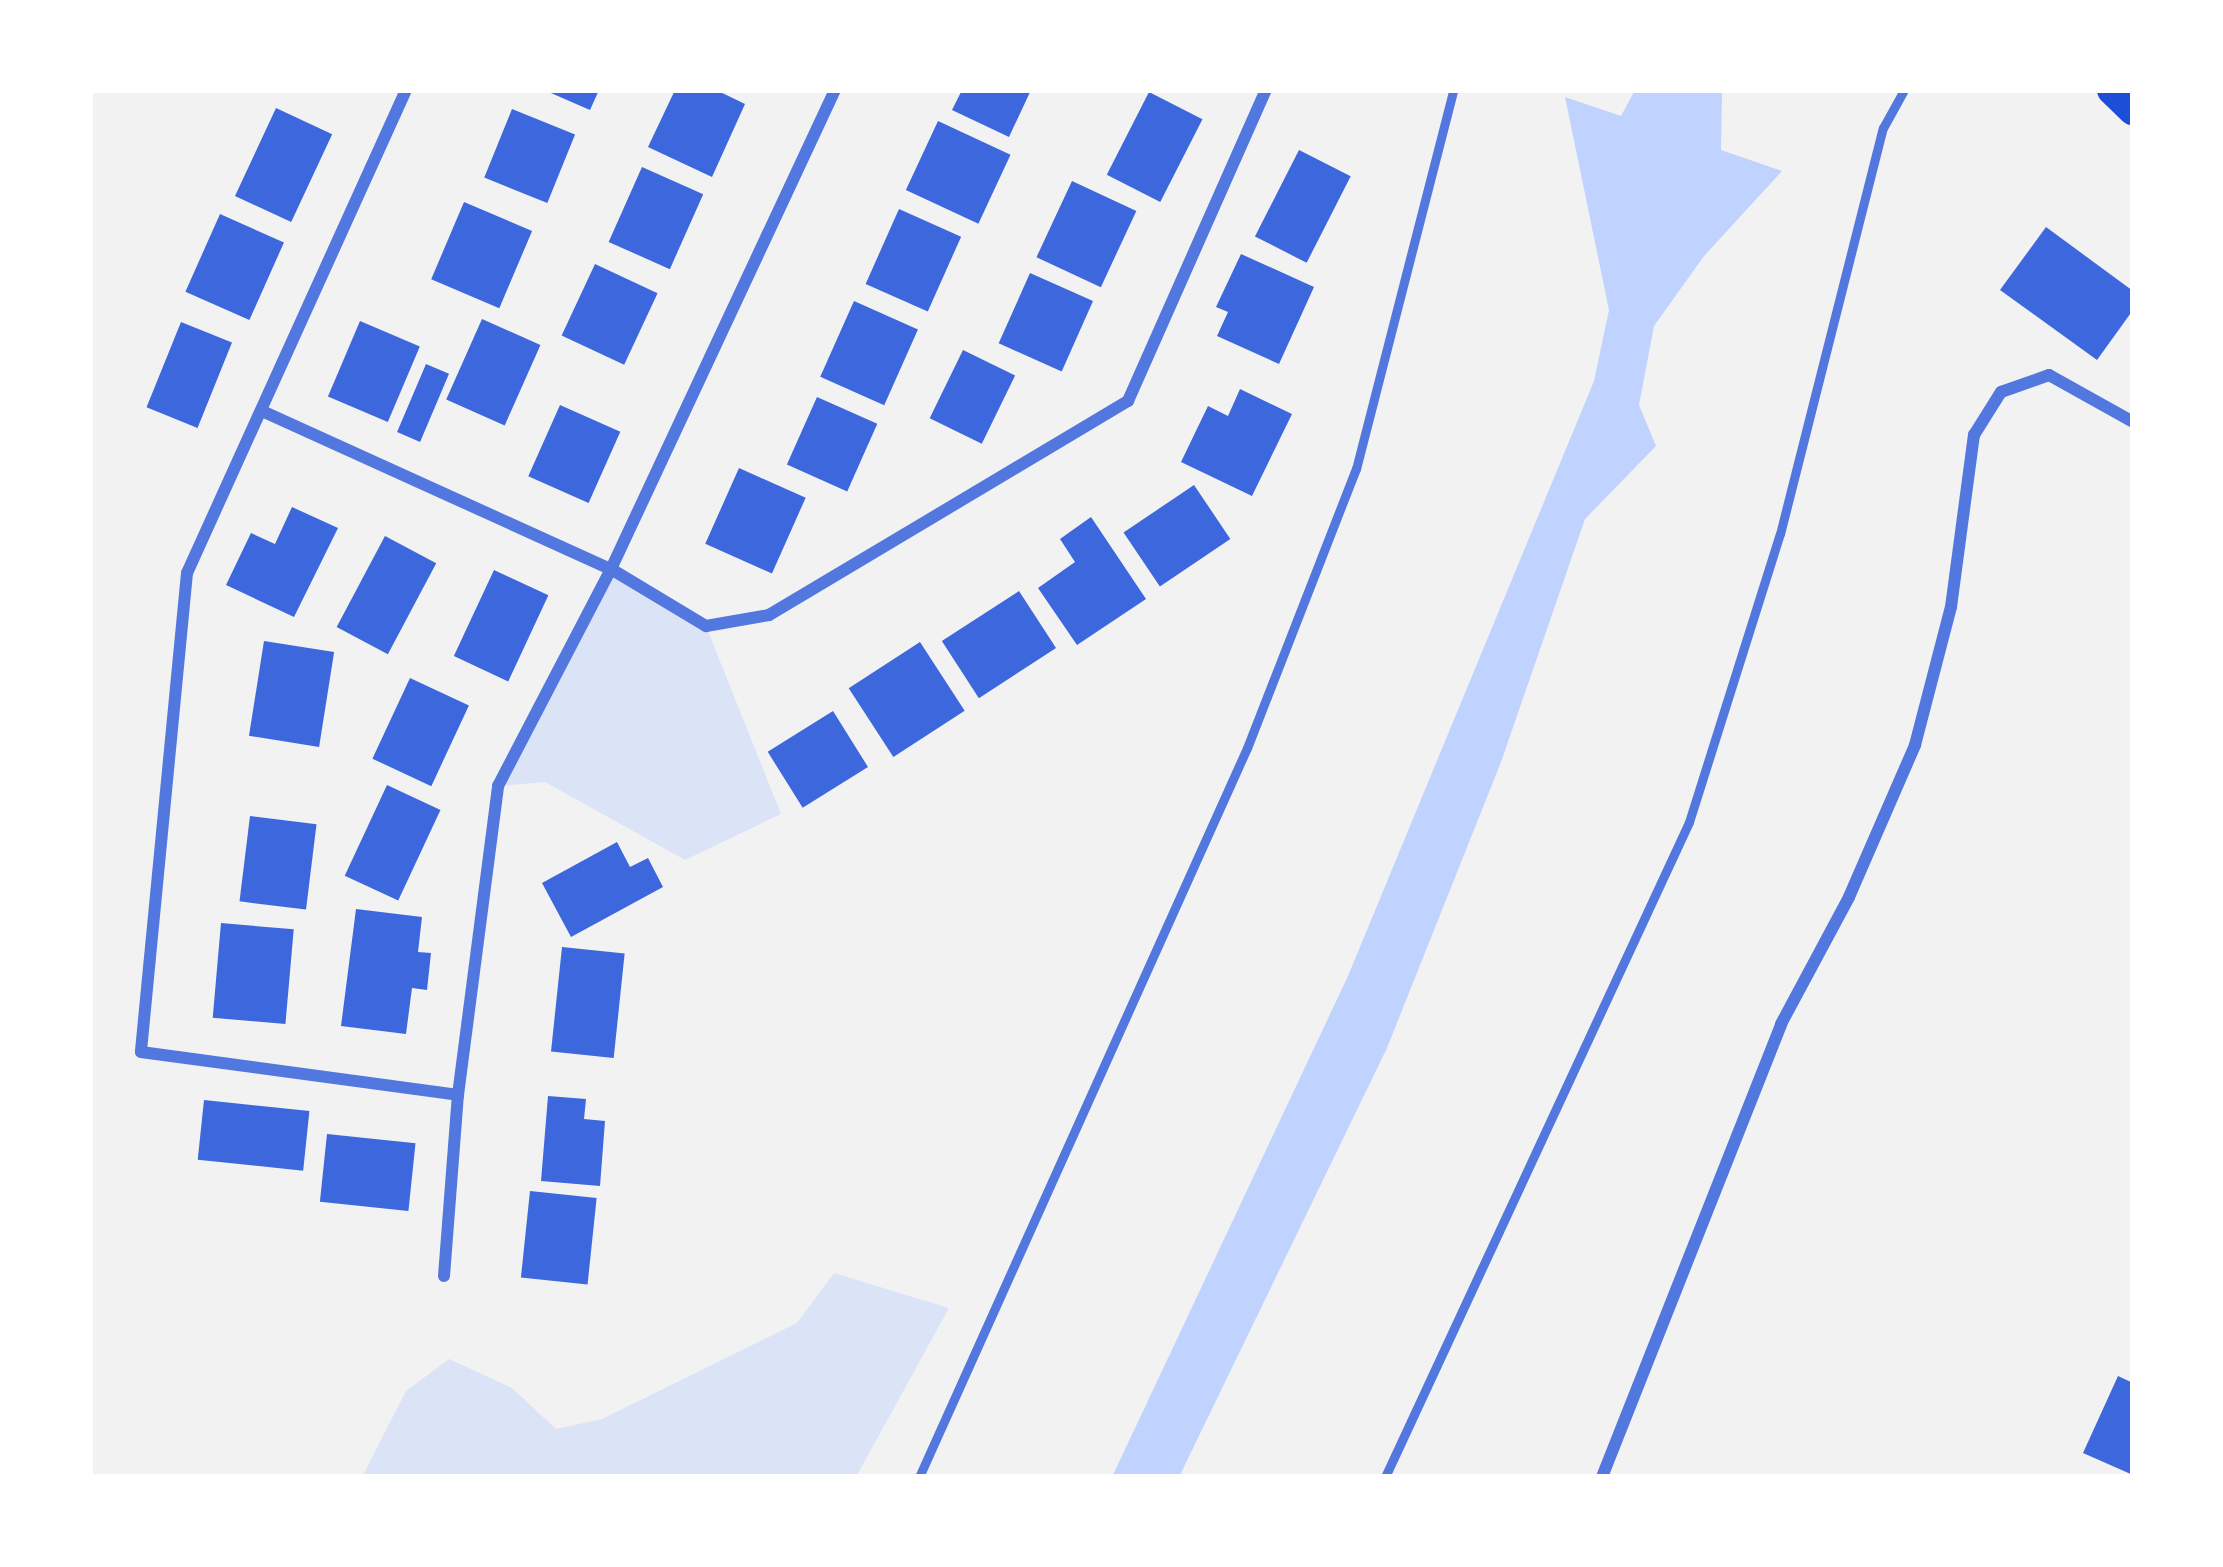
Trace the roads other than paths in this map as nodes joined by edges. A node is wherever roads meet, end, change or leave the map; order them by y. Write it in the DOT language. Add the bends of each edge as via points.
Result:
graph roads {
  1 [pos="406,90"];
  2 [pos="835,90"];
  3 [pos="1265,90"];
  4 [pos="1453,90"];
  5 [pos="1904,90"];
  6 [pos="2112,90"];
  7 [pos="2133,110"];
  8 [pos="262,411"];
  9 [pos="2133,422"];
  10 [pos="610,569"];
  11 [pos="458,1095"];
  12 [pos="444,1276"];
  13 [pos="919,1477"];
  14 [pos="1385,1477"];
  15 [pos="1602,1477"];
  1 -- 8 [label="street"];
  2 -- 10 [label="street"];
  3 -- 10 [label="street" via="1128,401 769,615 706,626"];
  4 -- 13 [label="lane" via="1356,470 1247,748"];
  5 -- 14 [label="lane" via="1882,128 1780,534 1689,822"];
  6 -- 7 [label="main road"];
  8 -- 10 [label="street"];
  8 -- 11 [label="street" via="187,573 141,1052"];
  9 -- 15 [label="street" via="2049,375 2001,392 1974,435 1951,607 1915,745 1850,897 1781,1024"];
  10 -- 11 [label="street" via="498,786"];
  11 -- 12 [label="street"];
}
